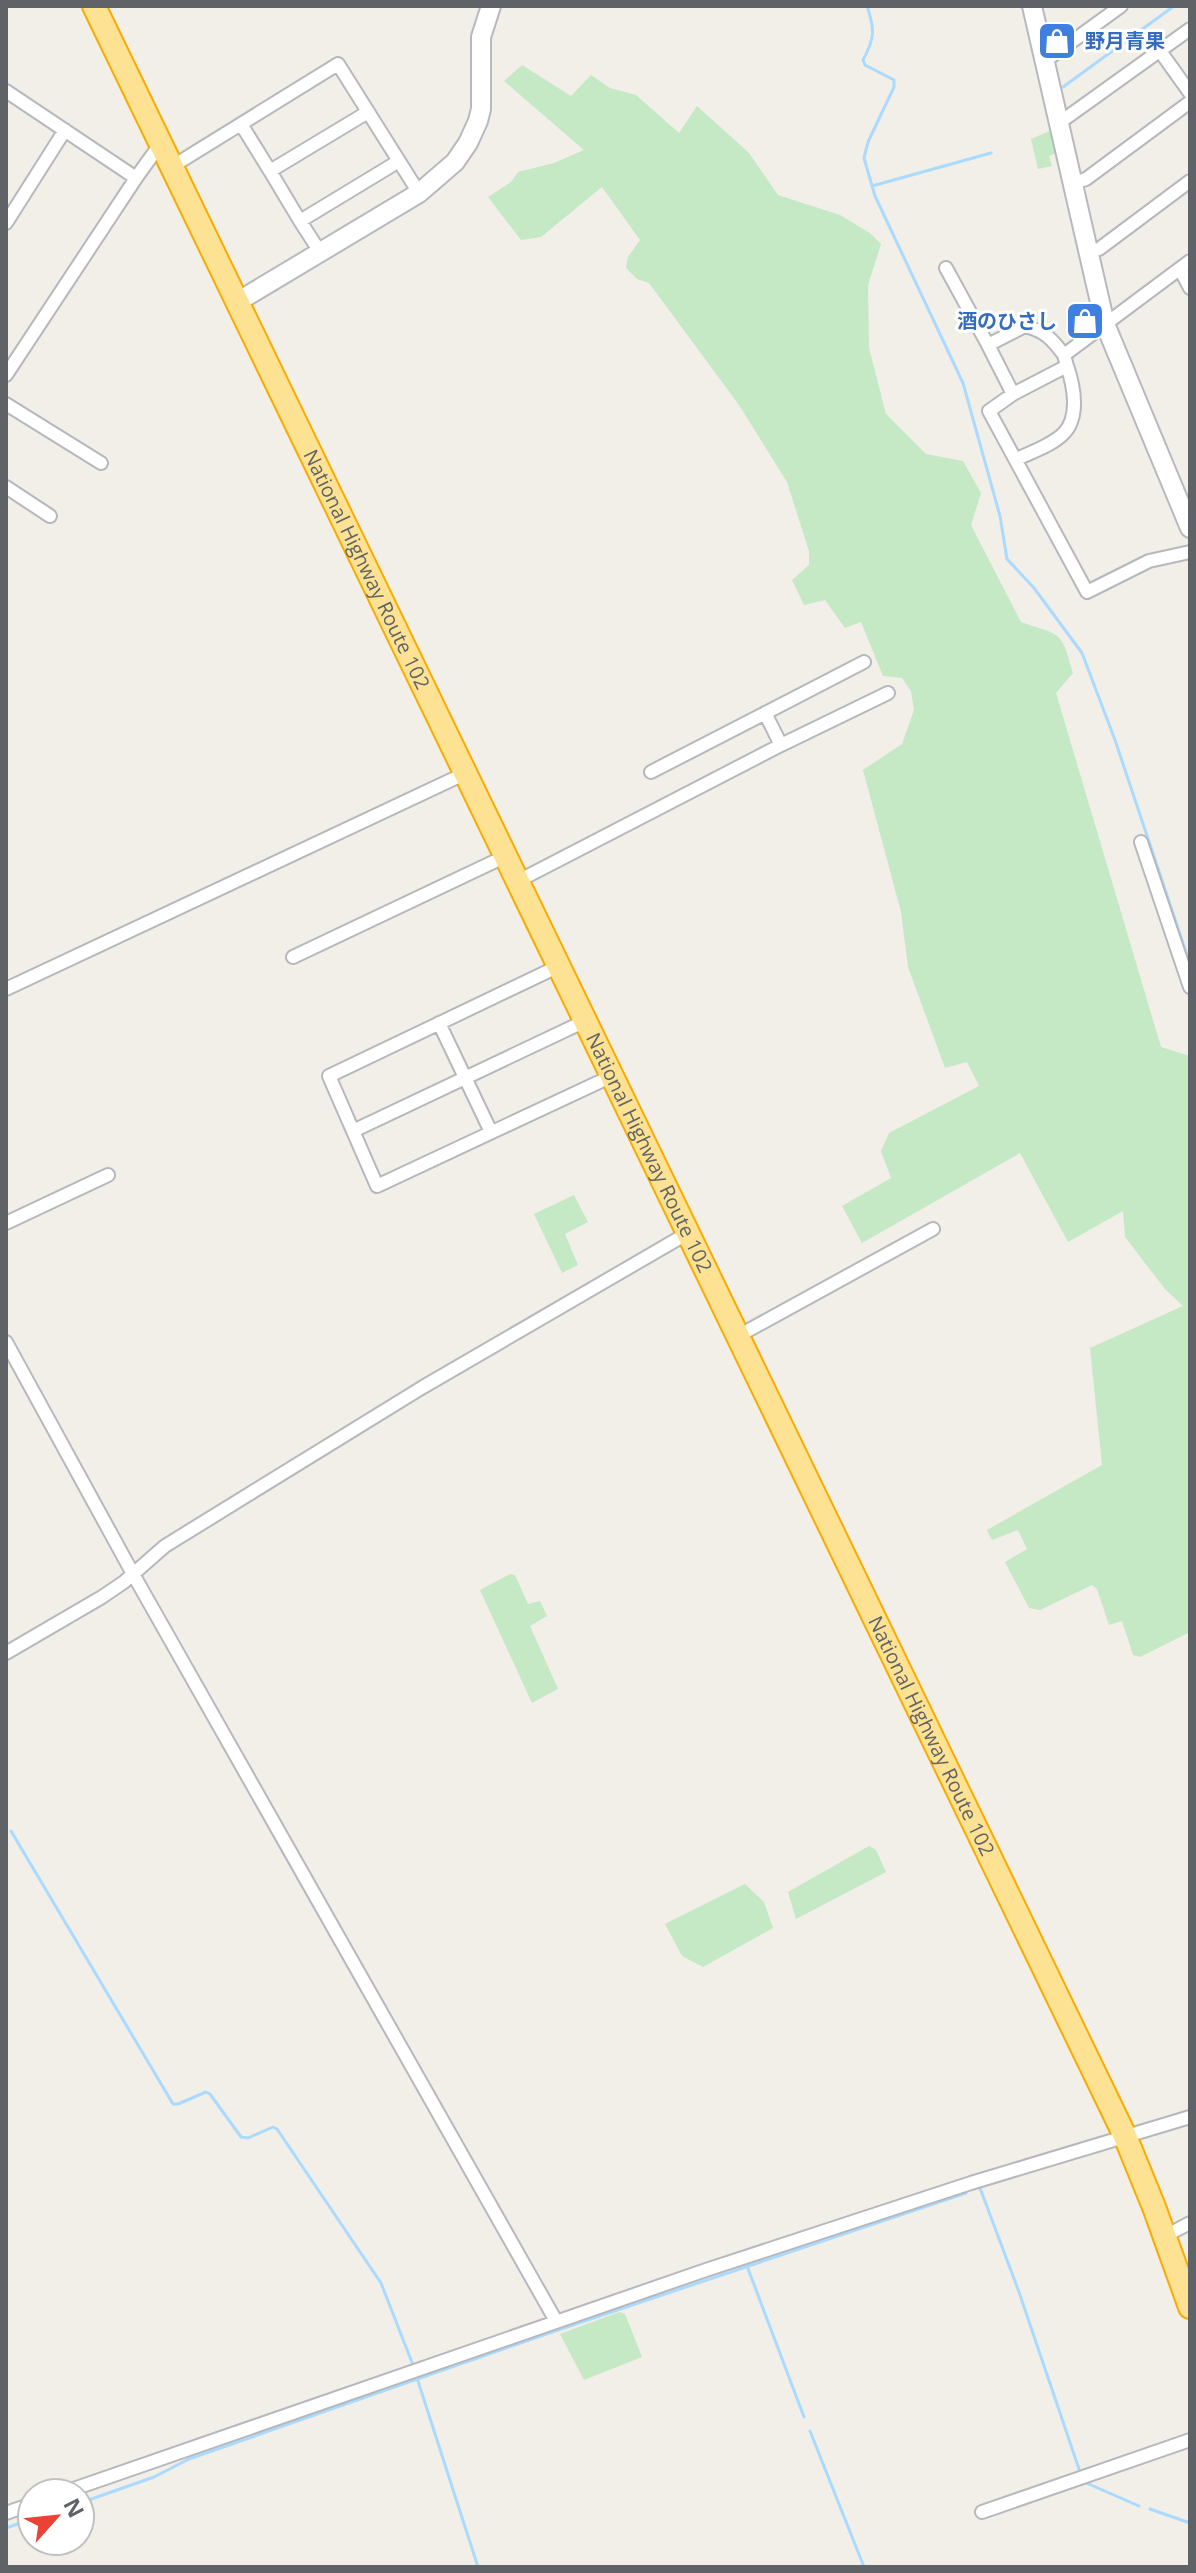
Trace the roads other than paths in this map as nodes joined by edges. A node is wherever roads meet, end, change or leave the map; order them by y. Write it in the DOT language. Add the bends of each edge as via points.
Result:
graph roads {
  1 [pos="94,6"];
  2 [pos="491,6"];
  3 [pos="1032,6"];
  4 [pos="1121,6"];
  5 [pos="1190,29"];
  6 [pos="1160,51"];
  7 [pos="1044,58"];
  8 [pos="6,91"];
  9 [pos="1190,93"];
  10 [pos="1190,102"];
  11 [pos="368,112"];
  12 [pos="1060,120"];
  13 [pos="241,124"];
  14 [pos="65,130"];
  15 [pos="161,143"];
  16 [pos="399,161"];
  17 [pos="173,166"];
  18 [pos="270,171"];
  19 [pos="136,178"];
  20 [pos="1190,181"];
  21 [pos="1074,183"];
  22 [pos="419,193"];
  23 [pos="300,221"];
  24 [pos="6,223"];
  25 [pos="320,252"];
  26 [pos="1087,252"];
  27 [pos="1185,265"];
  28 [pos="946,268"];
  29 [pos="1190,288"];
  30 [pos="237,302"];
  31 [pos="1105,324"];
  32 [pos="988,345"];
  33 [pos="1065,361"];
  34 [pos="6,375"];
  35 [pos="1013,394"];
  36 [pos="6,404"];
  37 [pos="1017,459"];
  38 [pos="101,463"];
  39 [pos="6,487"];
  40 [pos="50,516"];
  41 [pos="1189,521"];
  42 [pos="1190,552"];
  43 [pos="864,662"];
  44 [pos="888,693"];
  45 [pos="765,713"];
  46 [pos="781,745"];
  47 [pos="651,772"];
  48 [pos="466,773"];
  49 [pos="1141,842"];
  50 [pos="506,856"];
  51 [pos="518,881"];
  52 [pos="293,957"];
  53 [pos="1186,964"];
  54 [pos="559,966"];
  55 [pos="1190,987"];
  56 [pos="6,989"];
  57 [pos="585,1021"];
  58 [pos="439,1023"];
  59 [pos="612,1076"];
  60 [pos="465,1078"];
  61 [pos="353,1131"];
  62 [pos="491,1132"];
  63 [pos="108,1175"];
  64 [pos="6,1223"];
  65 [pos="933,1229"];
  66 [pos="688,1233"];
  67 [pos="738,1336"];
  68 [pos="6,1342"];
  69 [pos="133,1574"];
  70 [pos="6,1653"];
  71 [pos="1190,2117"];
  72 [pos="1125,2136"];
  73 [pos="1190,2223"];
  74 [pos="1165,2236"];
  75 [pos="1190,2307"];
  76 [pos="556,2321"];
  77 [pos="1190,2440"];
  78 [pos="96,2481"];
  79 [pos="982,2512"];
  1 -- 15 [label="highway, National Highway Route 102"];
  2 -- 22 [label="street" via="481,37 478,121 455,162"];
  3 -- 7 [label="street"];
  4 -- 7 [label="street"];
  5 -- 6 [label="street"];
  6 -- 9 [label="street"];
  6 -- 12 [label="street"];
  7 -- 12 [label="street"];
  8 -- 14 [label="street"];
  10 -- 21 [label="street"];
  11 -- 13 [label="street" via="338,64"];
  11 -- 16 [label="street"];
  11 -- 18 [label="street"];
  12 -- 21 [label="street"];
  13 -- 17 [label="street"];
  13 -- 18 [label="street"];
  14 -- 19 [label="street"];
  14 -- 24 [label="street"];
  15 -- 17 [label="highway, National Highway Route 102"];
  15 -- 19 [label="street"];
  16 -- 22 [label="street"];
  16 -- 23 [label="street"];
  17 -- 30 [label="highway, National Highway Route 102"];
  18 -- 23 [label="street"];
  19 -- 34 [label="street"];
  20 -- 26 [label="street" via="1099,249"];
  21 -- 26 [label="street"];
  22 -- 25 [label="street"];
  23 -- 25 [label="street"];
  25 -- 30 [label="street"];
  26 -- 31 [label="street"];
  27 -- 29 [label="street"];
  27 -- 31 [label="street"];
  28 -- 32 [label="street"];
  30 -- 48 [label="highway, National Highway Route 102"];
  31 -- 33 [label="street"];
  31 -- 41 [label="street"];
  32 -- 33 [label="street" via="1025,326 1052,338"];
  32 -- 35 [label="street"];
  33 -- 35 [label="street"];
  33 -- 37 [label="street" via="1074,401 1066,431"];
  35 -- 37 [label="street" via="989,411"];
  36 -- 38 [label="street"];
  37 -- 42 [label="street" via="1087,592 1149,561"];
  39 -- 40 [label="street"];
  43 -- 45 [label="street"];
  44 -- 46 [label="street"];
  45 -- 46 [label="street"];
  45 -- 47 [label="street"];
  46 -- 51 [label="street"];
  48 -- 50 [label="highway, National Highway Route 102"];
  48 -- 56 [label="street"];
  49 -- 53 [label="street"];
  50 -- 51 [label="highway, National Highway Route 102"];
  50 -- 52 [label="street"];
  51 -- 54 [label="highway, National Highway Route 102"];
  53 -- 55 [label="street"];
  54 -- 57 [label="highway, National Highway Route 102"];
  54 -- 58 [label="street"];
  57 -- 59 [label="highway, National Highway Route 102"];
  57 -- 60 [label="street"];
  58 -- 60 [label="street"];
  58 -- 61 [label="street" via="329,1076"];
  59 -- 62 [label="street"];
  59 -- 66 [label="highway, National Highway Route 102"];
  60 -- 61 [label="street"];
  60 -- 62 [label="street"];
  61 -- 62 [label="street" via="377,1186"];
  63 -- 64 [label="street"];
  65 -- 67 [label="street"];
  66 -- 67 [label="highway, National Highway Route 102"];
  66 -- 69 [label="street" via="409,1396 165,1546"];
  67 -- 72 [label="highway, National Highway Route 102"];
  68 -- 69 [label="street"];
  69 -- 70 [label="street"];
  69 -- 76 [label="street"];
  71 -- 72 [label="street"];
  72 -- 74 [label="highway, National Highway Route 102"];
  72 -- 76 [label="street"];
  73 -- 74 [label="street"];
  74 -- 75 [label="highway, National Highway Route 102"];
  76 -- 78 [label="street"];
  77 -- 79 [label="street"];
}
